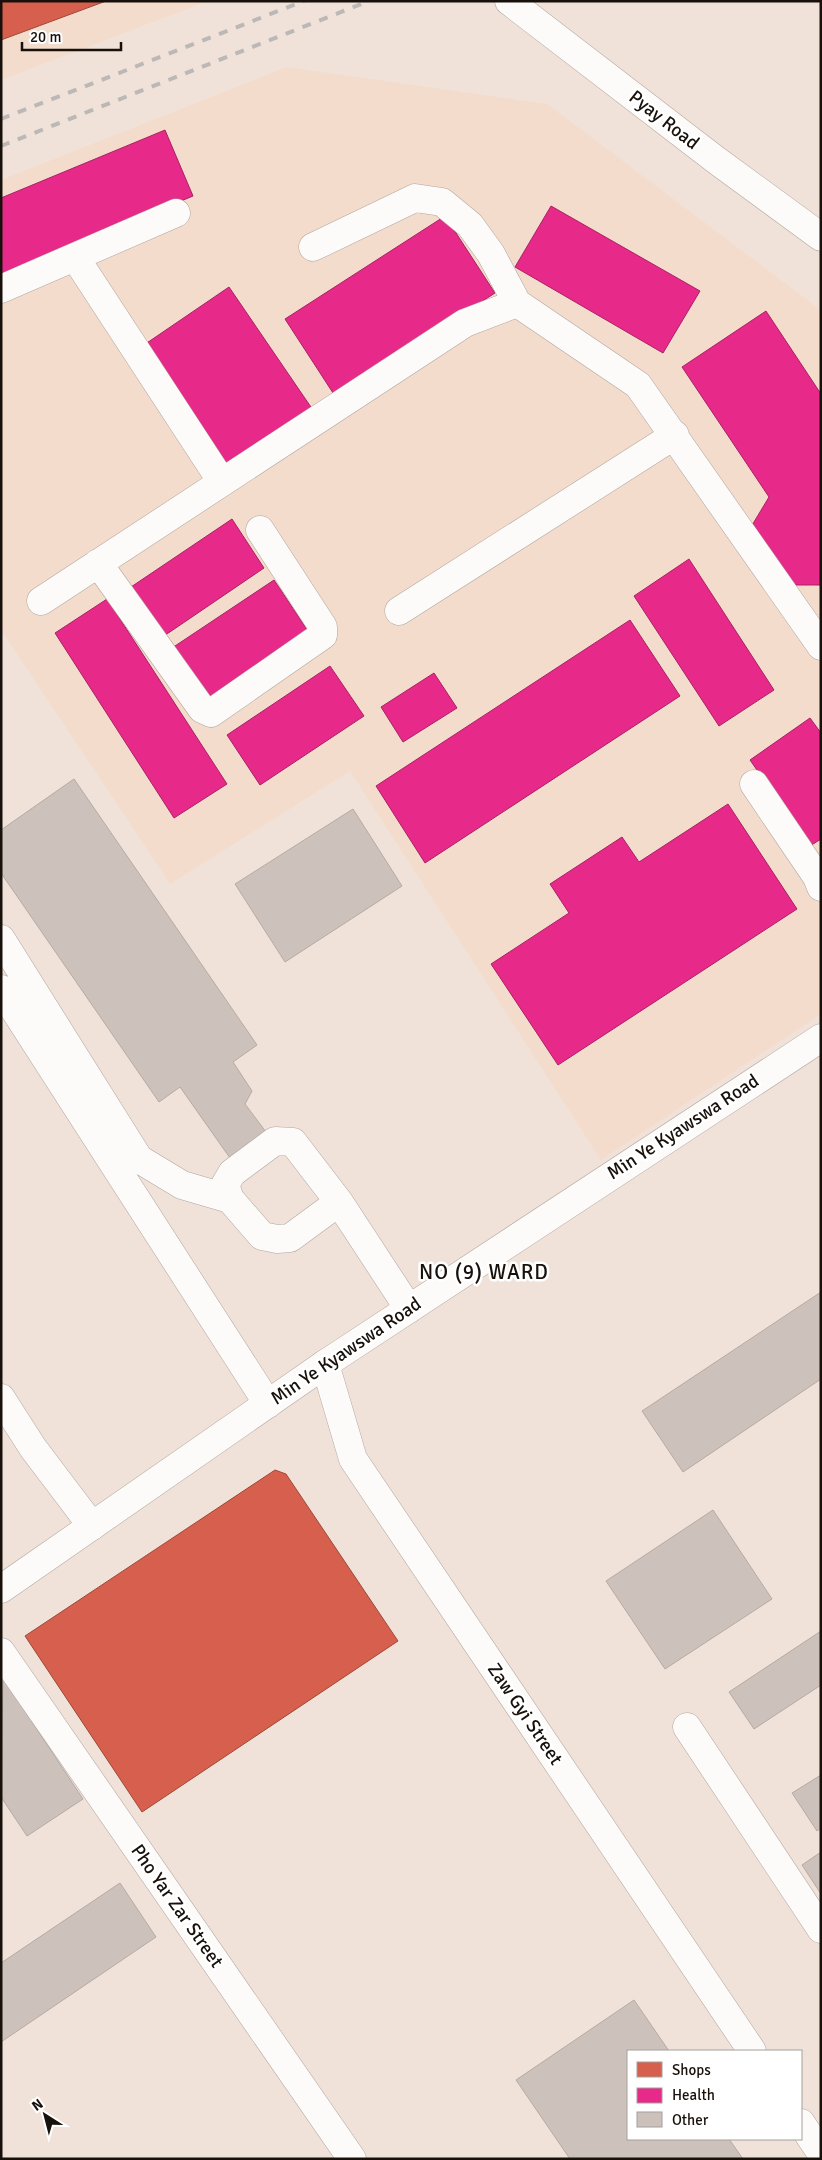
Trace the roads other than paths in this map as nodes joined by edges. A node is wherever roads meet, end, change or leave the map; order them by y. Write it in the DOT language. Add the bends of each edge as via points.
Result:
graph roads {
  1 [pos="514,5"];
  2 [pos="176,213"];
  3 [pos="821,237"];
  4 [pos="313,247"];
  5 [pos="75,258"];
  6 [pos="1,290"];
  7 [pos="517,304"];
  8 [pos="675,435"];
  9 [pos="222,482"];
  10 [pos="260,530"];
  11 [pos="98,563"];
  12 [pos="41,601"];
  13 [pos="399,610"];
  14 [pos="821,646"];
  15 [pos="754,784"];
  16 [pos="821,887"];
  17 [pos="1,939"];
  18 [pos="1,989"];
  19 [pos="821,1038"];
  20 [pos="230,1199"];
  21 [pos="338,1202"];
  22 [pos="409,1309"];
  23 [pos="326,1364"];
  24 [pos="1,1398"];
  25 [pos="268,1404"];
  26 [pos="92,1526"];
  27 [pos="1,1589"];
  28 [pos="1,1652"];
  29 [pos="687,1727"];
  30 [pos="821,1929"];
  31 [pos="751,2050"];
  32 [pos="802,2125"];
  33 [pos="821,2153"];
  34 [pos="352,2159"];
  1 -- 3 [label="main road, Pyay Road"];
  2 -- 5 [label="main road"];
  4 -- 7 [label="main road" via="415,198 442,202 470,225 491,254"];
  5 -- 6 [label="main road"];
  5 -- 9 [label="main road"];
  7 -- 8 [label="main road" via="638,385"];
  7 -- 9 [label="main road" via="465,323"];
  8 -- 13 [label="main road"];
  8 -- 14 [label="main road"];
  9 -- 11 [label="main road"];
  10 -- 11 [label="main road" via="323,627 323,635 211,713 202,709"];
  11 -- 12 [label="main road"];
  15 -- 16 [label="main road" via="817,876"];
  17 -- 20 [label="main road" via="139,1159 182,1185"];
  18 -- 25 [label="main road"];
  19 -- 22 [label="main road, Min Ye Kyawswa Road"];
  20 -- 21 [label="main road" via="262,1236 277,1239 290,1238"];
  20 -- 21 [label="main road" via="225,1185 232,1173 275,1140 293,1142"];
  21 -- 22 [label="main road"];
  22 -- 23 [label="main road, Min Ye Kyawswa Road"];
  23 -- 25 [label="main road, Min Ye Kyawswa Road"];
  23 -- 31 [label="main road, Zaw Gyi Street" via="353,1459"];
  24 -- 26 [label="main road" via="33,1448"];
  25 -- 26 [label="main road, Min Ye Kyawswa Road"];
  26 -- 27 [label="main road, Min Ye Kyawswa Road"];
  28 -- 34 [label="main road, Pho Yar Zar Street"];
  29 -- 30 [label="main road"];
  32 -- 33 [label="main road"];
}
